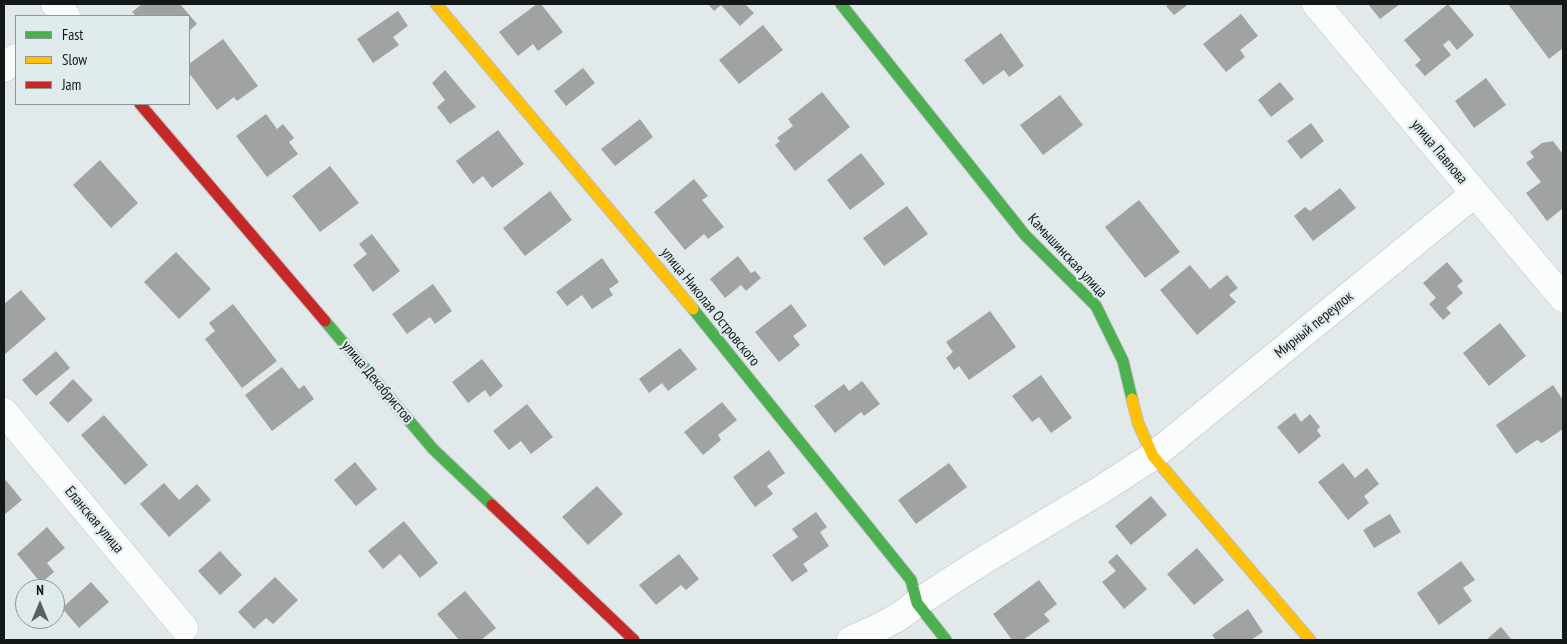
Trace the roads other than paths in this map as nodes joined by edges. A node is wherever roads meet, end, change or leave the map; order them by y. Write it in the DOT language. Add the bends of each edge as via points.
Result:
graph roads {
  1 [pos="55,4"];
  2 [pos="436,4"];
  3 [pos="841,4"];
  4 [pos="1316,4"];
  5 [pos="65,15"];
  6 [pos="15,59"];
  7 [pos="4,68"];
  8 [pos="141,105"];
  9 [pos="1474,194"];
  10 [pos="1563,298"];
  11 [pos="4,412"];
  12 [pos="1153,456"];
  13 [pos="917,603"];
  14 [pos="184,628"];
  15 [pos="634,640"];
  16 [pos="851,640"];
  17 [pos="946,640"];
  18 [pos="1310,640"];
  1 -- 5 [label="street"];
  2 -- 13 [label="street, улица Николая Островского" via="700,317 911,580"];
  3 -- 12 [label="street, Камышинская улица" via="1025,235 1096,306 1123,361 1138,423"];
  4 -- 9 [label="street, улица Павлова"];
  6 -- 7 [label="street"];
  8 -- 15 [label="street, улица Декабристов" via="433,449"];
  9 -- 10 [label="street, улица Павлова"];
  9 -- 12 [label="street, Мирный переулок"];
  11 -- 14 [label="street, Еланская улица"];
  12 -- 13 [label="street, Мирный переулок"];
  12 -- 18 [label="street, Камышинская улица"];
  13 -- 16 [label="street, Мирный переулок" via="900,616"];
  13 -- 17 [label="street, улица Николая Островского"];
}
